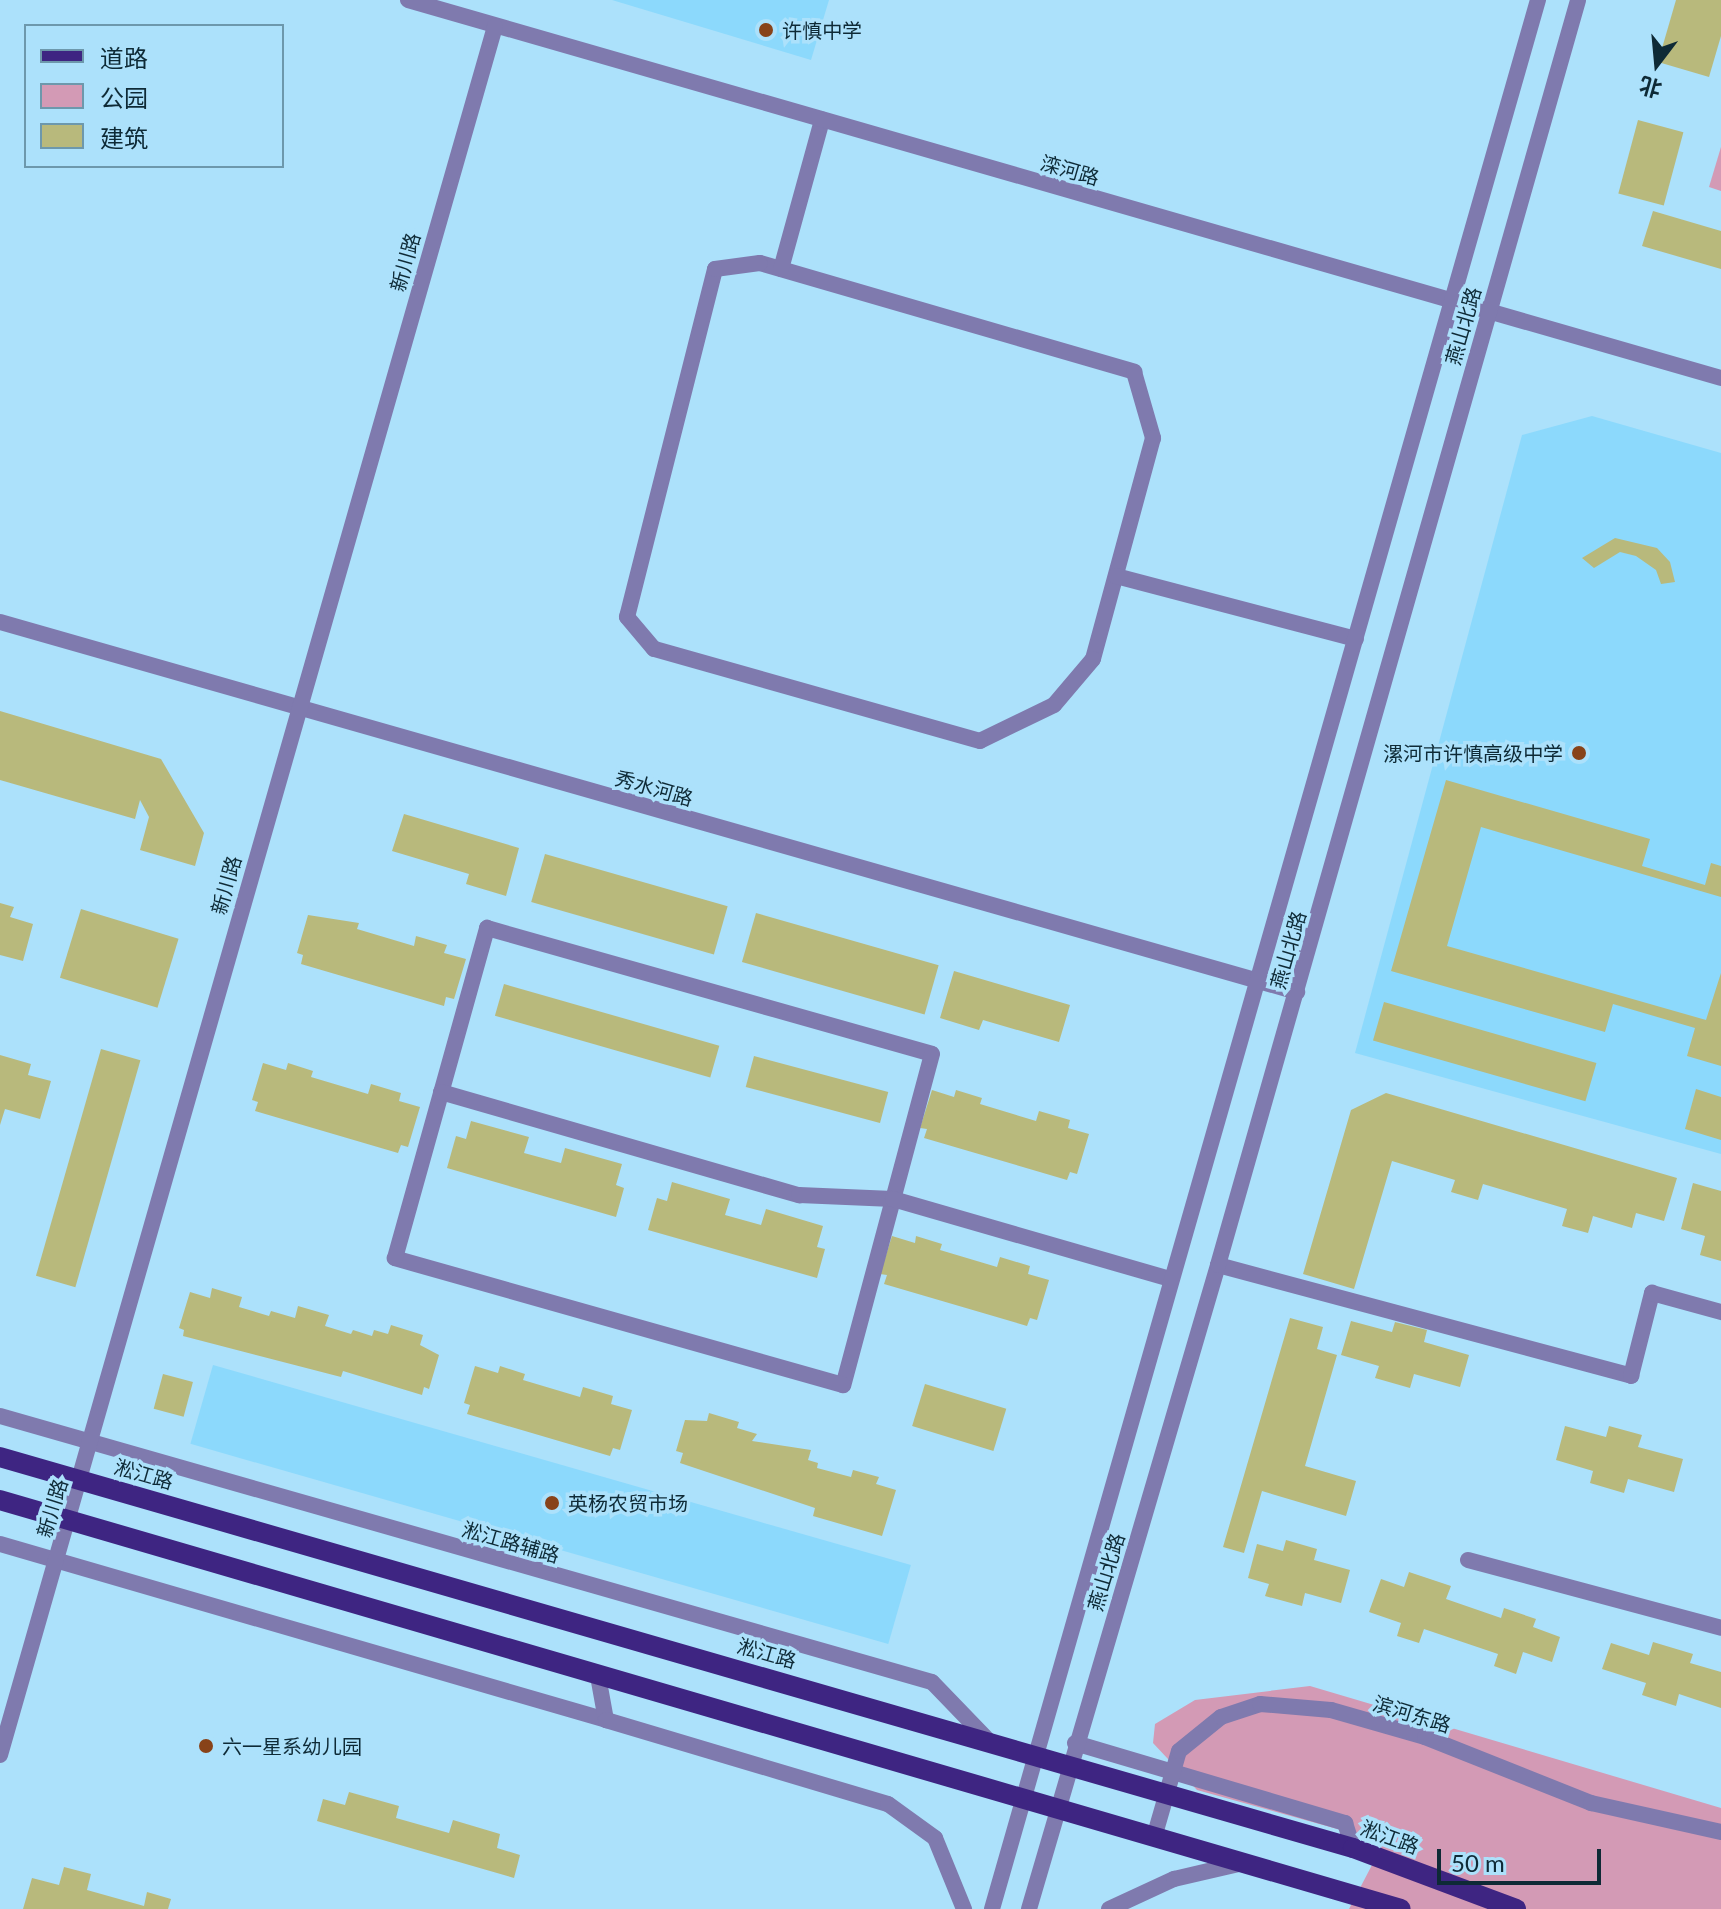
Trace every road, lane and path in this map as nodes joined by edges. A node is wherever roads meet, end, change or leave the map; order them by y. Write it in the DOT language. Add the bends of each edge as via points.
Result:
graph roads {
  1 [pos="408,0"];
  2 [pos="1538,0"];
  3 [pos="1578,0"];
  4 [pos="495,26"];
  5 [pos="822,120"];
  6 [pos="781,269"];
  7 [pos="1451,300"];
  8 [pos="1488,311"];
  9 [pos="1721,378"];
  10 [pos="1116,576"];
  11 [pos="0,622"];
  12 [pos="1356,639"];
  13 [pos="296,707"];
  14 [pos="1258,981"];
  15 [pos="1297,992"];
  16 [pos="441,1092"];
  17 [pos="893,1199"];
  18 [pos="1218,1265"];
  19 [pos="1170,1279"];
  20 [pos="1721,1312"];
  21 [pos="0,1416"];
  22 [pos="92,1443"];
  23 [pos="0,1457"];
  24 [pos="81,1481"];
  25 [pos="0,1500"];
  26 [pos="70,1519"];
  27 [pos="0,1544"];
  28 [pos="57,1560"];
  29 [pos="1468,1560"];
  30 [pos="1721,1628"];
  31 [pos="598,1676"];
  32 [pos="606,1720"];
  33 [pos="990,1742"];
  34 [pos="1075,1743"];
  35 [pos="0,1755"];
  36 [pos="1035,1756"];
  37 [pos="1069,1766"];
  38 [pos="1173,1770"];
  39 [pos="1166,1794"];
  40 [pos="1024,1796"];
  41 [pos="1057,1806"];
  42 [pos="1721,1832"];
  43 [pos="1155,1834"];
  44 [pos="1353,1848"];
  45 [pos="1249,1861"];
  46 [pos="1128,1904"];
  47 [pos="964,1909"];
  48 [pos="992,1909"];
  49 [pos="1029,1909"];
  50 [pos="1109,1909"];
  51 [pos="1401,1909"];
  52 [pos="1516,1909"];
  1 -- 4 [label="street, 滦河路"];
  2 -- 7 [label="street, 燕山北路"];
  3 -- 8 [label="street, 燕山北路"];
  4 -- 5 [label="street, 滦河路"];
  4 -- 13 [label="street, 新川路"];
  5 -- 6 [label="street"];
  5 -- 7 [label="street, 滦河路"];
  6 -- 10 [label="street" via="1134,372 1153,438"];
  6 -- 10 [label="street" via="760,263 715,269 627,617 654,649 980,741 1054,705 1093,659"];
  7 -- 8 [label="street, 滦河路"];
  7 -- 12 [label="street, 燕山北路"];
  8 -- 9 [label="street, 滦河路"];
  8 -- 15 [label="street, 燕山北路"];
  10 -- 12 [label="street"];
  11 -- 13 [label="street, 秀水河路"];
  12 -- 14 [label="street, 燕山北路"];
  13 -- 14 [label="street, 秀水河路"];
  13 -- 22 [label="street, 新川路"];
  14 -- 15 [label="street, 秀水河路"];
  14 -- 19 [label="street, 燕山北路"];
  15 -- 18 [label="street, 燕山北路"];
  16 -- 17 [label="street" via="799,1195"];
  16 -- 17 [label="street" via="487,928 932,1054"];
  16 -- 17 [label="street" via="395,1258 843,1385"];
  17 -- 19 [label="street"];
  18 -- 20 [label="street" via="1631,1376 1652,1293"];
  18 -- 34 [label="street, 燕山北路"];
  19 -- 36 [label="street, 燕山北路"];
  21 -- 22 [label="street, 淞江路辅路"];
  22 -- 24 [label="street, 新川路"];
  22 -- 33 [label="street, 淞江路辅路" via="932,1682"];
  23 -- 24 [label="main road, 淞江路"];
  24 -- 26 [label="street, 新川路"];
  24 -- 33 [label="main road, 淞江路"];
  25 -- 26 [label="main road"];
  26 -- 28 [label="street, 新川路"];
  26 -- 31 [label="main road"];
  27 -- 28 [label="street"];
  28 -- 32 [label="street"];
  28 -- 35 [label="street, 新川路"];
  29 -- 30 [label="street"];
  31 -- 32 [label="street"];
  31 -- 40 [label="main road"];
  32 -- 47 [label="street" via="888,1804 935,1838"];
  33 -- 36 [label="main road, 淞江路"];
  34 -- 37 [label="street, 燕山北路"];
  34 -- 38 [label="street"];
  36 -- 37 [label="main road, 淞江路"];
  36 -- 40 [label="street, 燕山北路"];
  37 -- 39 [label="main road, 淞江路"];
  37 -- 41 [label="street, 燕山北路"];
  38 -- 39 [label="street, 滨河东路"];
  38 -- 42 [label="street, 滨河东路" via="1179,1751 1221,1717 1260,1704 1331,1710 1425,1737 1591,1803"];
  38 -- 44 [label="street" via="1345,1823"];
  39 -- 43 [label="street, 滨河东路"];
  39 -- 44 [label="main road, 淞江路"];
  40 -- 41 [label="main road"];
  40 -- 48 [label="street, 燕山北路"];
  41 -- 43 [label="main road"];
  41 -- 49 [label="street, 燕山北路"];
  43 -- 45 [label="main road"];
  44 -- 52 [label="main road, 淞江路"];
  45 -- 46 [label="street" via="1174,1879"];
  45 -- 51 [label="main road"];
  46 -- 50 [label="street"];
}
